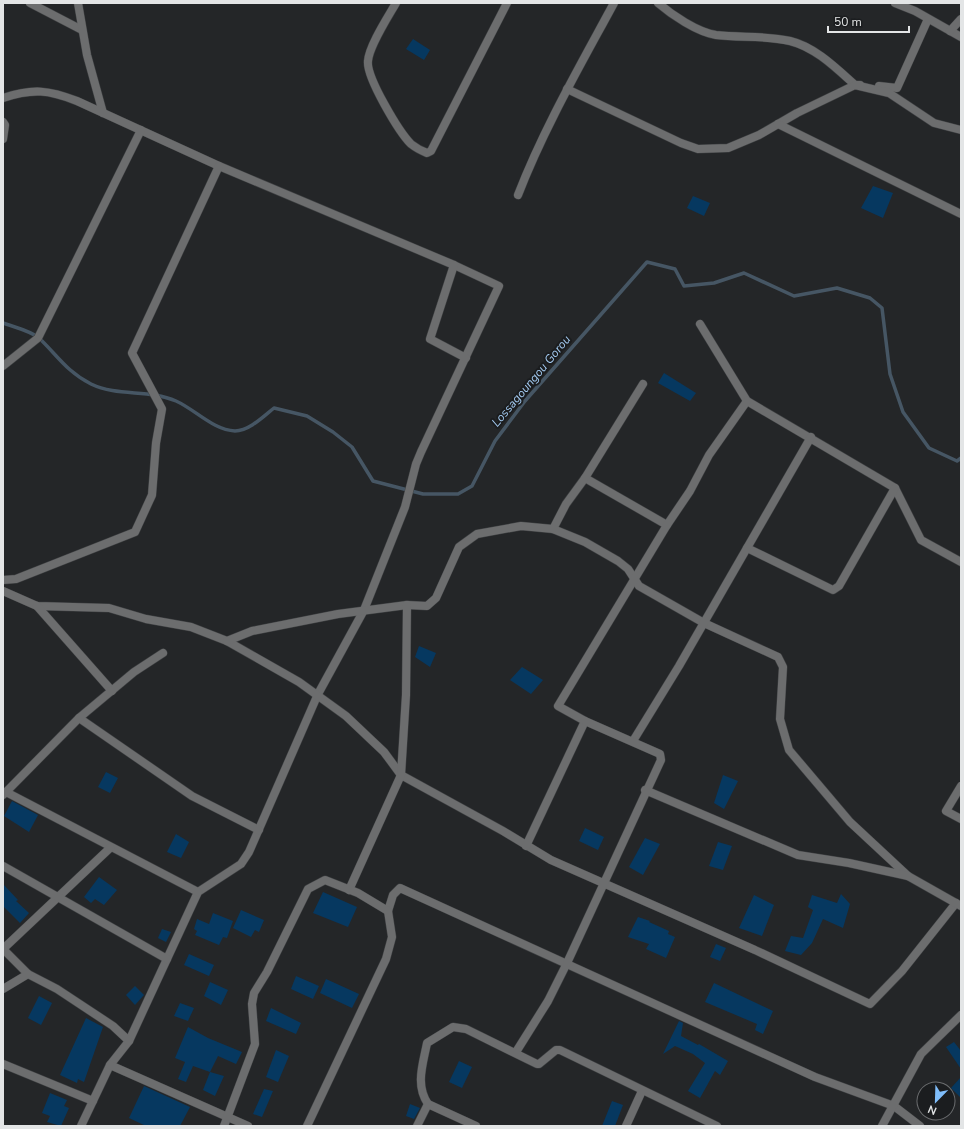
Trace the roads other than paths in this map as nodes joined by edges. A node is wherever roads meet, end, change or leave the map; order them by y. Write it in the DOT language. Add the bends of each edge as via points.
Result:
graph roads {
  1 [pos="30,3"];
  2 [pos="78,3"];
  3 [pos="396,3"];
  4 [pos="507,3"];
  5 [pos="614,3"];
  6 [pos="658,3"];
  7 [pos="895,3"];
  8 [pos="928,19"];
  9 [pos="961,19"];
  10 [pos="82,30"];
  11 [pos="950,31"];
  12 [pos="961,38"];
  13 [pos="855,85"];
  14 [pos="567,89"];
  15 [pos="3,98"];
  16 [pos="103,113"];
  17 [pos="3,122"];
  18 [pos="778,124"];
  19 [pos="141,130"];
  20 [pos="961,130"];
  21 [pos="3,139"];
  22 [pos="218,166"];
  23 [pos="518,196"];
  24 [pos="961,214"];
  25 [pos="454,266"];
  26 [pos="700,324"];
  27 [pos="466,358"];
  28 [pos="3,366"];
  29 [pos="643,384"];
  30 [pos="747,401"];
  31 [pos="811,437"];
  32 [pos="585,478"];
  33 [pos="895,488"];
  34 [pos="667,525"];
  35 [pos="553,529"];
  36 [pos="747,548"];
  37 [pos="961,562"];
  38 [pos="3,580"];
  39 [pos="633,580"];
  40 [pos="3,591"];
  41 [pos="407,605"];
  42 [pos="37,606"];
  43 [pos="364,610"];
  44 [pos="704,623"];
  45 [pos="227,641"];
  46 [pos="163,653"];
  47 [pos="112,691"];
  48 [pos="318,694"];
  49 [pos="79,718"];
  50 [pos="585,721"];
  51 [pos="634,741"];
  52 [pos="401,775"];
  53 [pos="961,786"];
  54 [pos="645,790"];
  55 [pos="5,794"];
  56 [pos="961,819"];
  57 [pos="259,830"];
  58 [pos="526,846"];
  59 [pos="110,848"];
  60 [pos="3,866"];
  61 [pos="908,876"];
  62 [pos="604,885"];
  63 [pos="349,890"];
  64 [pos="198,892"];
  65 [pos="56,898"];
  66 [pos="958,904"];
  67 [pos="388,911"];
  68 [pos="167,959"];
  69 [pos="567,963"];
  70 [pos="28,974"];
  71 [pos="3,989"];
  72 [pos="961,1015"];
  73 [pos="129,1040"];
  74 [pos="516,1052"];
  75 [pos="3,1064"];
  76 [pos="110,1065"];
  77 [pos="642,1091"];
  78 [pos="93,1101"];
  79 [pos="428,1104"];
  80 [pos="894,1106"];
  81 [pos="229,1117"];
  82 [pos="81,1126"];
  83 [pos="224,1126"];
  84 [pos="248,1126"];
  85 [pos="307,1126"];
  86 [pos="417,1126"];
  87 [pos="476,1126"];
  88 [pos="626,1126"];
  89 [pos="717,1126"];
  90 [pos="882,1126"];
  91 [pos="920,1126"];
  1 -- 10 [label="street"];
  2 -- 10 [label="street"];
  3 -- 4 [label="street" via="367,62 372,80 402,132 412,144 427,153 431,151"];
  5 -- 14 [label="street"];
  6 -- 13 [label="street" via="688,24 715,35 790,41 824,57"];
  7 -- 8 [label="street"];
  8 -- 11 [label="street"];
  8 -- 13 [label="street" via="897,88"];
  9 -- 11 [label="street"];
  10 -- 16 [label="street"];
  11 -- 12 [label="street"];
  13 -- 18 [label="street"];
  13 -- 20 [label="street" via="889,93 934,123"];
  14 -- 18 [label="street" via="698,149 728,148"];
  14 -- 23 [label="street" via="530,163"];
  15 -- 16 [label="street" via="36,90 55,93"];
  16 -- 19 [label="street"];
  17 -- 21 [label="street"];
  18 -- 24 [label="street"];
  19 -- 22 [label="street"];
  19 -- 28 [label="street" via="38,338"];
  22 -- 25 [label="street"];
  22 -- 38 [label="street" via="132,353 162,409 152,495 135,532 16,579"];
  25 -- 27 [label="street" via="430,339"];
  25 -- 27 [label="street" via="498,286"];
  26 -- 30 [label="street"];
  27 -- 43 [label="street" via="416,464 405,507"];
  29 -- 32 [label="street"];
  30 -- 31 [label="street"];
  30 -- 34 [label="street" via="709,455 690,491"];
  31 -- 33 [label="street"];
  31 -- 36 [label="street"];
  32 -- 34 [label="street"];
  32 -- 35 [label="street" via="566,504"];
  33 -- 36 [label="street" via="839,586 833,590"];
  33 -- 37 [label="street" via="921,540"];
  34 -- 39 [label="street"];
  35 -- 39 [label="street" via="585,542 618,561 628,569"];
  35 -- 41 [label="street" via="521,526 477,534 459,547 436,598 427,606"];
  36 -- 44 [label="street"];
  39 -- 44 [label="street" via="639,586"];
  39 -- 50 [label="street" via="558,706"];
  40 -- 42 [label="street"];
  41 -- 43 [label="street"];
  41 -- 52 [label="street" via="406,702"];
  42 -- 45 [label="street" via="109,608 146,619 191,627"];
  42 -- 47 [label="street"];
  43 -- 45 [label="street" via="252,631"];
  43 -- 48 [label="street"];
  44 -- 51 [label="street"];
  44 -- 61 [label="street" via="778,657 782,667 780,719 789,750 850,822"];
  45 -- 48 [label="street"];
  46 -- 47 [label="street" via="134,672"];
  47 -- 49 [label="street"];
  48 -- 52 [label="street" via="384,752"];
  48 -- 57 [label="street"];
  49 -- 55 [label="street"];
  49 -- 57 [label="street" via="192,796"];
  50 -- 51 [label="street"];
  50 -- 58 [label="street"];
  51 -- 54 [label="street" via="660,754 661,760"];
  52 -- 58 [label="street"];
  52 -- 63 [label="street"];
  53 -- 56 [label="street" via="946,811"];
  54 -- 61 [label="street" via="798,855"];
  54 -- 62 [label="street"];
  55 -- 59 [label="street"];
  57 -- 64 [label="street" via="241,864"];
  58 -- 62 [label="street"];
  59 -- 64 [label="street"];
  59 -- 65 [label="street"];
  60 -- 65 [label="street"];
  61 -- 66 [label="street"];
  62 -- 66 [label="street" via="755,950 870,1004 902,971"];
  62 -- 69 [label="street"];
  63 -- 67 [label="street"];
  63 -- 81 [label="street" via="325,880 308,889 254,993 252,1004 255,1044"];
  64 -- 68 [label="street"];
  65 -- 68 [label="street"];
  65 -- 70 [label="street" via="3,949"];
  67 -- 69 [label="street" via="393,895 400,888"];
  67 -- 85 [label="street" via="392,937 386,959"];
  68 -- 73 [label="street"];
  69 -- 74 [label="street" via="548,1001"];
  69 -- 80 [label="street" via="815,1077"];
  70 -- 71 [label="street"];
  70 -- 73 [label="street" via="63,993 113,1026"];
  72 -- 80 [label="street" via="921,1054"];
  73 -- 76 [label="street"];
  74 -- 77 [label="street" via="539,1064 556,1050 560,1050"];
  74 -- 79 [label="street" via="466,1028 453,1027 446,1031 427,1043 420,1082 422,1095"];
  75 -- 78 [label="street"];
  76 -- 78 [label="street"];
  76 -- 81 [label="street"];
  77 -- 88 [label="street"];
  77 -- 89 [label="street"];
  78 -- 82 [label="street"];
  79 -- 86 [label="street"];
  79 -- 87 [label="street"];
  80 -- 90 [label="street"];
  80 -- 91 [label="street"];
  81 -- 83 [label="street"];
  81 -- 84 [label="street"];
}
